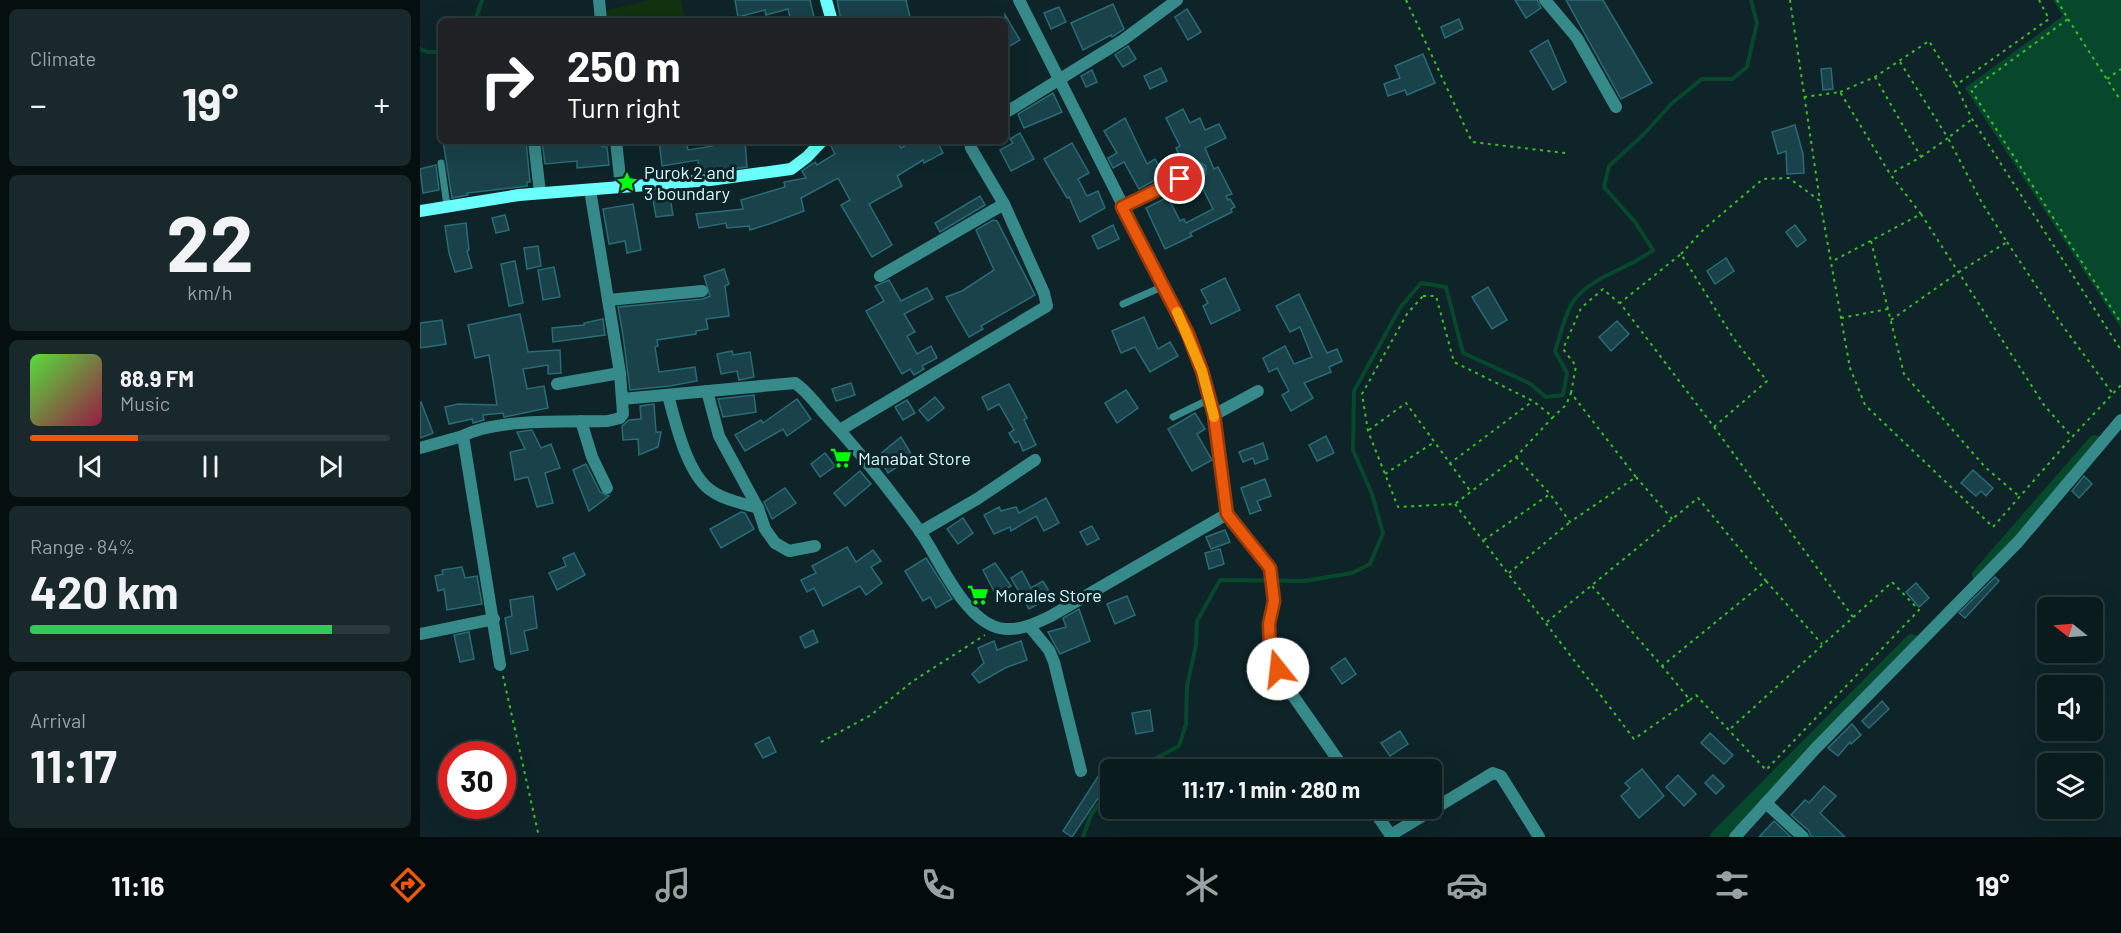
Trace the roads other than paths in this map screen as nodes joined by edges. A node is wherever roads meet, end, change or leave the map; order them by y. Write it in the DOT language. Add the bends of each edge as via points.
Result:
graph roads {
  1 [pos="599,0"];
  2 [pos="826,0"];
  3 [pos="1019,0"];
  4 [pos="1177,0"];
  5 [pos="1545,0"];
  6 [pos="601,18"];
  7 [pos="831,18"];
  8 [pos="1058,79"];
  9 [pos="1616,107"];
  10 [pos="1008,111"];
  11 [pos="534,144"];
  12 [pos="616,144"];
  13 [pos="819,144"];
  14 [pos="970,144"];
  15 [pos="441,163"];
  16 [pos="1199,170"];
  17 [pos="621,187"];
  18 [pos="590,190"];
  19 [pos="540,193"];
  20 [pos="1004,204"];
  21 [pos="447,206"];
  22 [pos="1122,207"];
  23 [pos="420,211"];
  24 [pos="880,276"];
  25 [pos="1164,286"];
  26 [pos="702,291"];
  27 [pos="608,300"];
  28 [pos="1123,303"];
  29 [pos="620,373"];
  30 [pos="557,384"];
  31 [pos="707,391"];
  32 [pos="1258,391"];
  33 [pos="668,395"];
  34 [pos="622,399"];
  35 [pos="1210,399"];
  36 [pos="1214,415"];
  37 [pos="1173,417"];
  38 [pos="2121,420"];
  39 [pos="581,421"];
  40 [pos="840,430"];
  41 [pos="463,436"];
  42 [pos="420,448"];
  43 [pos="1035,460"];
  44 [pos="607,489"];
  45 [pos="758,508"];
  46 [pos="1227,514"];
  47 [pos="920,532"];
  48 [pos="815,546"];
  49 [pos="494,619"];
  50 [pos="1030,627"];
  51 [pos="420,634"];
  52 [pos="500,665"];
  53 [pos="1337,759"];
  54 [pos="1081,771"];
  55 [pos="1766,802"];
  56 [pos="1379,819"];
  57 [pos="1391,836"];
  58 [pos="1539,837"];
  59 [pos="1735,837"];
  60 [pos="1803,837"];
  1 -- 6 [label="street"];
  2 -- 7 [label="street"];
  3 -- 8 [label="street"];
  4 -- 8 [label="street" via="1123,40"];
  5 -- 9 [label="street" via="1577,38"];
  8 -- 10 [label="street"];
  8 -- 22 [label="street"];
  11 -- 19 [label="street"];
  12 -- 17 [label="street"];
  13 -- 17 [label="street" via="790,168"];
  14 -- 20 [label="street"];
  15 -- 21 [label="lane"];
  16 -- 22 [label="street"];
  17 -- 18 [label="street"];
  18 -- 19 [label="street"];
  18 -- 27 [label="street"];
  19 -- 21 [label="street"];
  20 -- 24 [label="street"];
  20 -- 40 [label="street" via="1047,306"];
  21 -- 23 [label="street"];
  22 -- 25 [label="street"];
  25 -- 28 [label="lane"];
  25 -- 35 [label="street" via="1188,334"];
  26 -- 27 [label="street"];
  27 -- 29 [label="street"];
  29 -- 30 [label="street"];
  29 -- 34 [label="street"];
  31 -- 33 [label="street"];
  31 -- 40 [label="street" via="795,384"];
  31 -- 45 [label="street" via="719,436"];
  32 -- 36 [label="street"];
  33 -- 34 [label="street"];
  33 -- 45 [label="street" via="676,425 701,482 716,494"];
  34 -- 39 [label="street" via="620,418"];
  35 -- 36 [label="street"];
  35 -- 37 [label="lane"];
  36 -- 46 [label="street"];
  38 -- 55 [label="street" via="2018,542"];
  39 -- 41 [label="street" via="507,424"];
  39 -- 44 [label="street"];
  40 -- 47 [label="street"];
  41 -- 42 [label="street"];
  41 -- 49 [label="street"];
  43 -- 47 [label="street"];
  45 -- 48 [label="street" via="765,529 782,549"];
  46 -- 50 [label="street"];
  46 -- 53 [label="street" via="1270,568 1274,601 1269,624 1270,648 1278,669"];
  47 -- 50 [label="street" via="977,616 998,627"];
  49 -- 51 [label="street"];
  49 -- 52 [label="street"];
  50 -- 54 [label="street" via="1054,662"];
  55 -- 59 [label="street"];
  55 -- 60 [label="street"];
  56 -- 57 [label="street"];
  57 -- 58 [label="street" via="1493,773 1501,777"];
}
